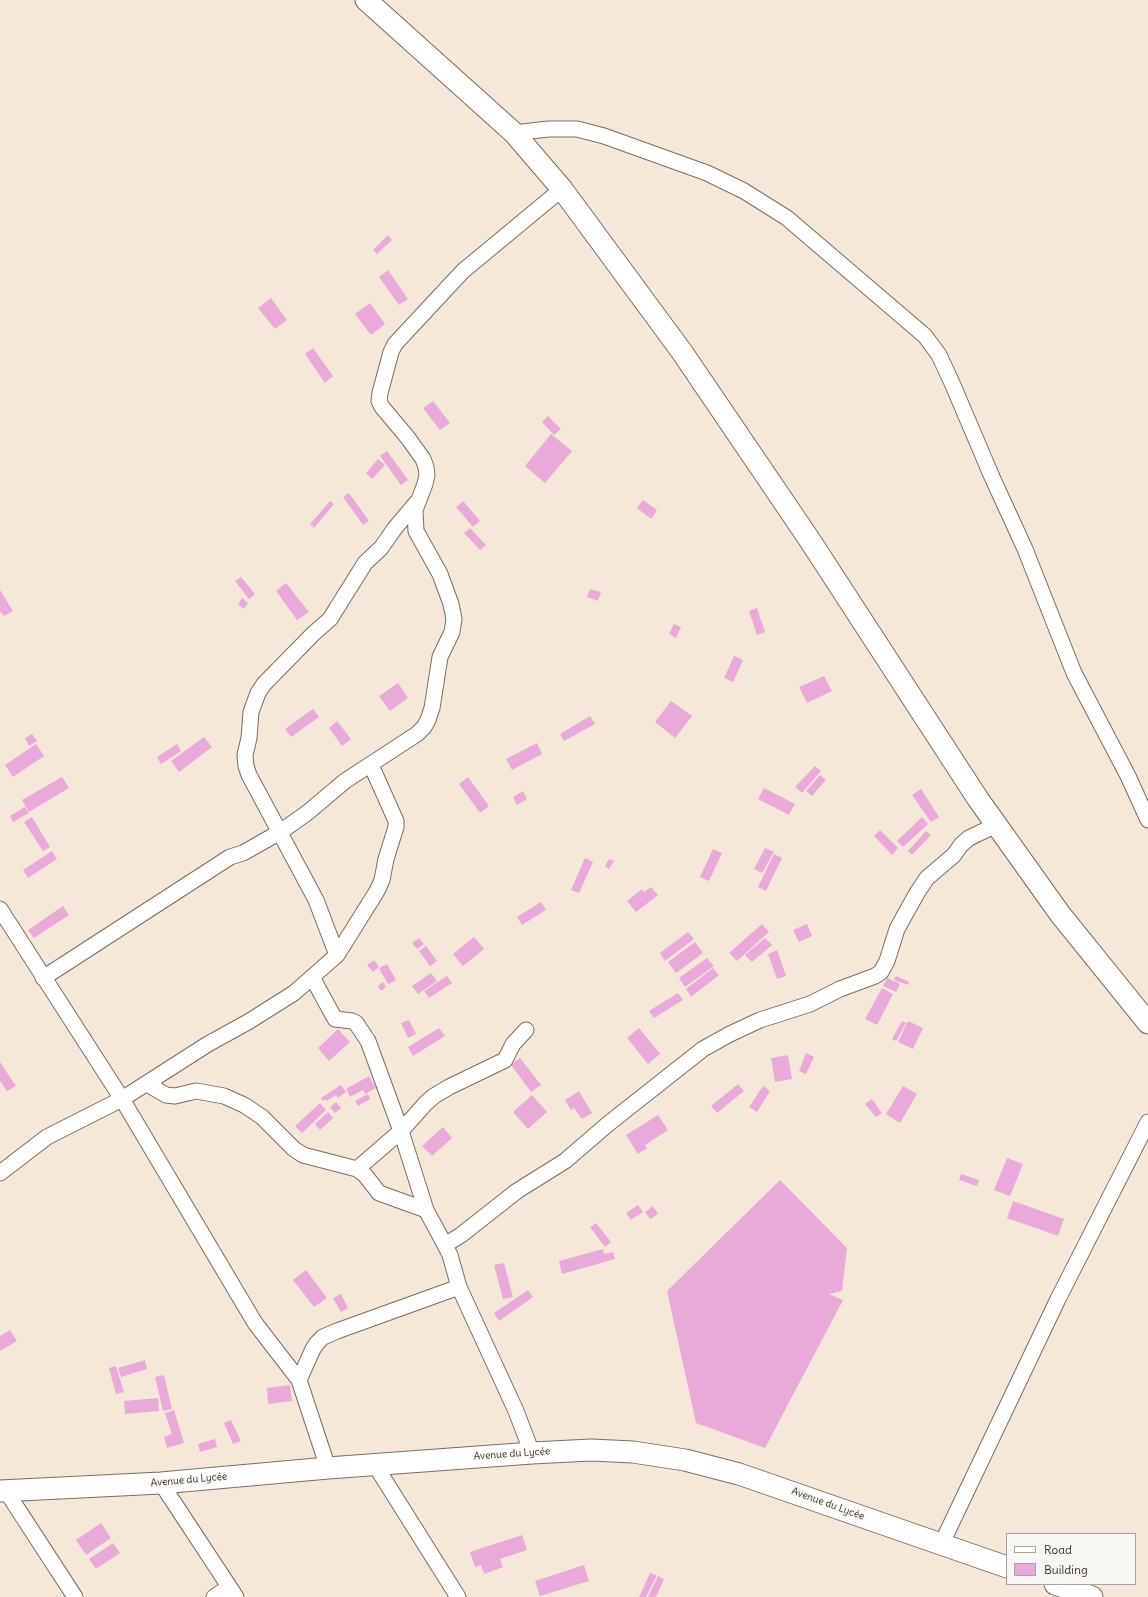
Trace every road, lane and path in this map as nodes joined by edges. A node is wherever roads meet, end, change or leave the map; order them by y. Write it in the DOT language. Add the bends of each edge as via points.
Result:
graph roads {
  1 [pos="366,0"];
  2 [pos="514,133"];
  3 [pos="562,189"];
  4 [pos="418,501"];
  5 [pos="371,765"];
  6 [pos="1148,820"];
  7 [pos="996,825"];
  8 [pos="280,832"];
  9 [pos="0,909"];
  10 [pos="337,955"];
  11 [pos="312,977"];
  12 [pos="43,978"];
  13 [pos="1148,1023"];
  14 [pos="526,1030"];
  15 [pos="147,1084"];
  16 [pos="122,1099"];
  17 [pos="1148,1122"];
  18 [pos="401,1131"];
  19 [pos="357,1170"];
  20 [pos="0,1173"];
  21 [pos="426,1210"];
  22 [pos="445,1245"];
  23 [pos="459,1287"];
  24 [pos="299,1380"];
  25 [pos="532,1453"];
  26 [pos="374,1465"];
  27 [pos="328,1468"];
  28 [pos="161,1483"];
  29 [pos="3,1491"];
  30 [pos="941,1544"];
  31 [pos="1006,1567"];
  32 [pos="1058,1585"];
  33 [pos="232,1592"];
  34 [pos="75,1597"];
  35 [pos="214,1597"];
  36 [pos="458,1597"];
  37 [pos="1092,1597"];
  1 -- 2 [label="main road"];
  2 -- 3 [label="main road"];
  2 -- 6 [label="street" via="548,128 577,129 604,136 707,173 744,191 787,218 925,336 939,355 952,383 1025,549 1074,673"];
  3 -- 4 [label="street" via="463,271 393,348 379,401 423,459 427,475"];
  3 -- 7 [label="main road" via="686,358 809,539"];
  4 -- 5 [label="street" via="415,510 416,531 440,574 451,604 454,619 452,632 440,657 428,720 417,734"];
  4 -- 8 [label="street" via="381,548 365,563 330,619 264,684 254,702 250,738 245,755 246,766"];
  5 -- 8 [label="street" via="344,781"];
  5 -- 10 [label="street" via="396,821 396,827 377,891"];
  7 -- 13 [label="main road" via="1060,914"];
  7 -- 22 [label="street" via="961,845 954,855 927,878 897,929 881,972 810,1004 760,1020 710,1045 608,1124 565,1161 517,1191"];
  8 -- 10 [label="street" via="316,900"];
  8 -- 12 [label="street" via="243,853 230,857"];
  9 -- 12 [label="street"];
  10 -- 11 [label="street"];
  11 -- 15 [label="street" via="294,993"];
  11 -- 18 [label="street" via="334,1019 356,1023 365,1036"];
  12 -- 16 [label="street"];
  14 -- 18 [label="street" via="513,1044 505,1060 434,1096"];
  15 -- 16 [label="street"];
  15 -- 19 [label="street" via="166,1095 175,1096 196,1091 224,1096 262,1117 302,1154"];
  16 -- 20 [label="street" via="47,1136"];
  16 -- 24 [label="street" via="255,1323"];
  17 -- 30 [label="street" via="1058,1300"];
  18 -- 19 [label="street"];
  18 -- 21 [label="street"];
  19 -- 21 [label="street" via="365,1174 379,1193"];
  21 -- 22 [label="street"];
  22 -- 23 [label="street"];
  23 -- 24 [label="street" via="323,1337 313,1349"];
  23 -- 25 [label="street" via="516,1411"];
  24 -- 27 [label="street"];
  25 -- 26 [label="main road, Avenue du Lycée"];
  25 -- 30 [label="main road, Avenue du Lycée" via="591,1450 633,1452 685,1460 739,1474"];
  26 -- 27 [label="main road, Avenue du Lycée"];
  26 -- 36 [label="street"];
  27 -- 28 [label="main road, Avenue du Lycée"];
  28 -- 29 [label="main road, Avenue du Lycée"];
  28 -- 33 [label="street"];
  29 -- 34 [label="street"];
  30 -- 31 [label="main road, Avenue du Lycée"];
  32 -- 37 [label="main road"];
  33 -- 35 [label="street"];
}
